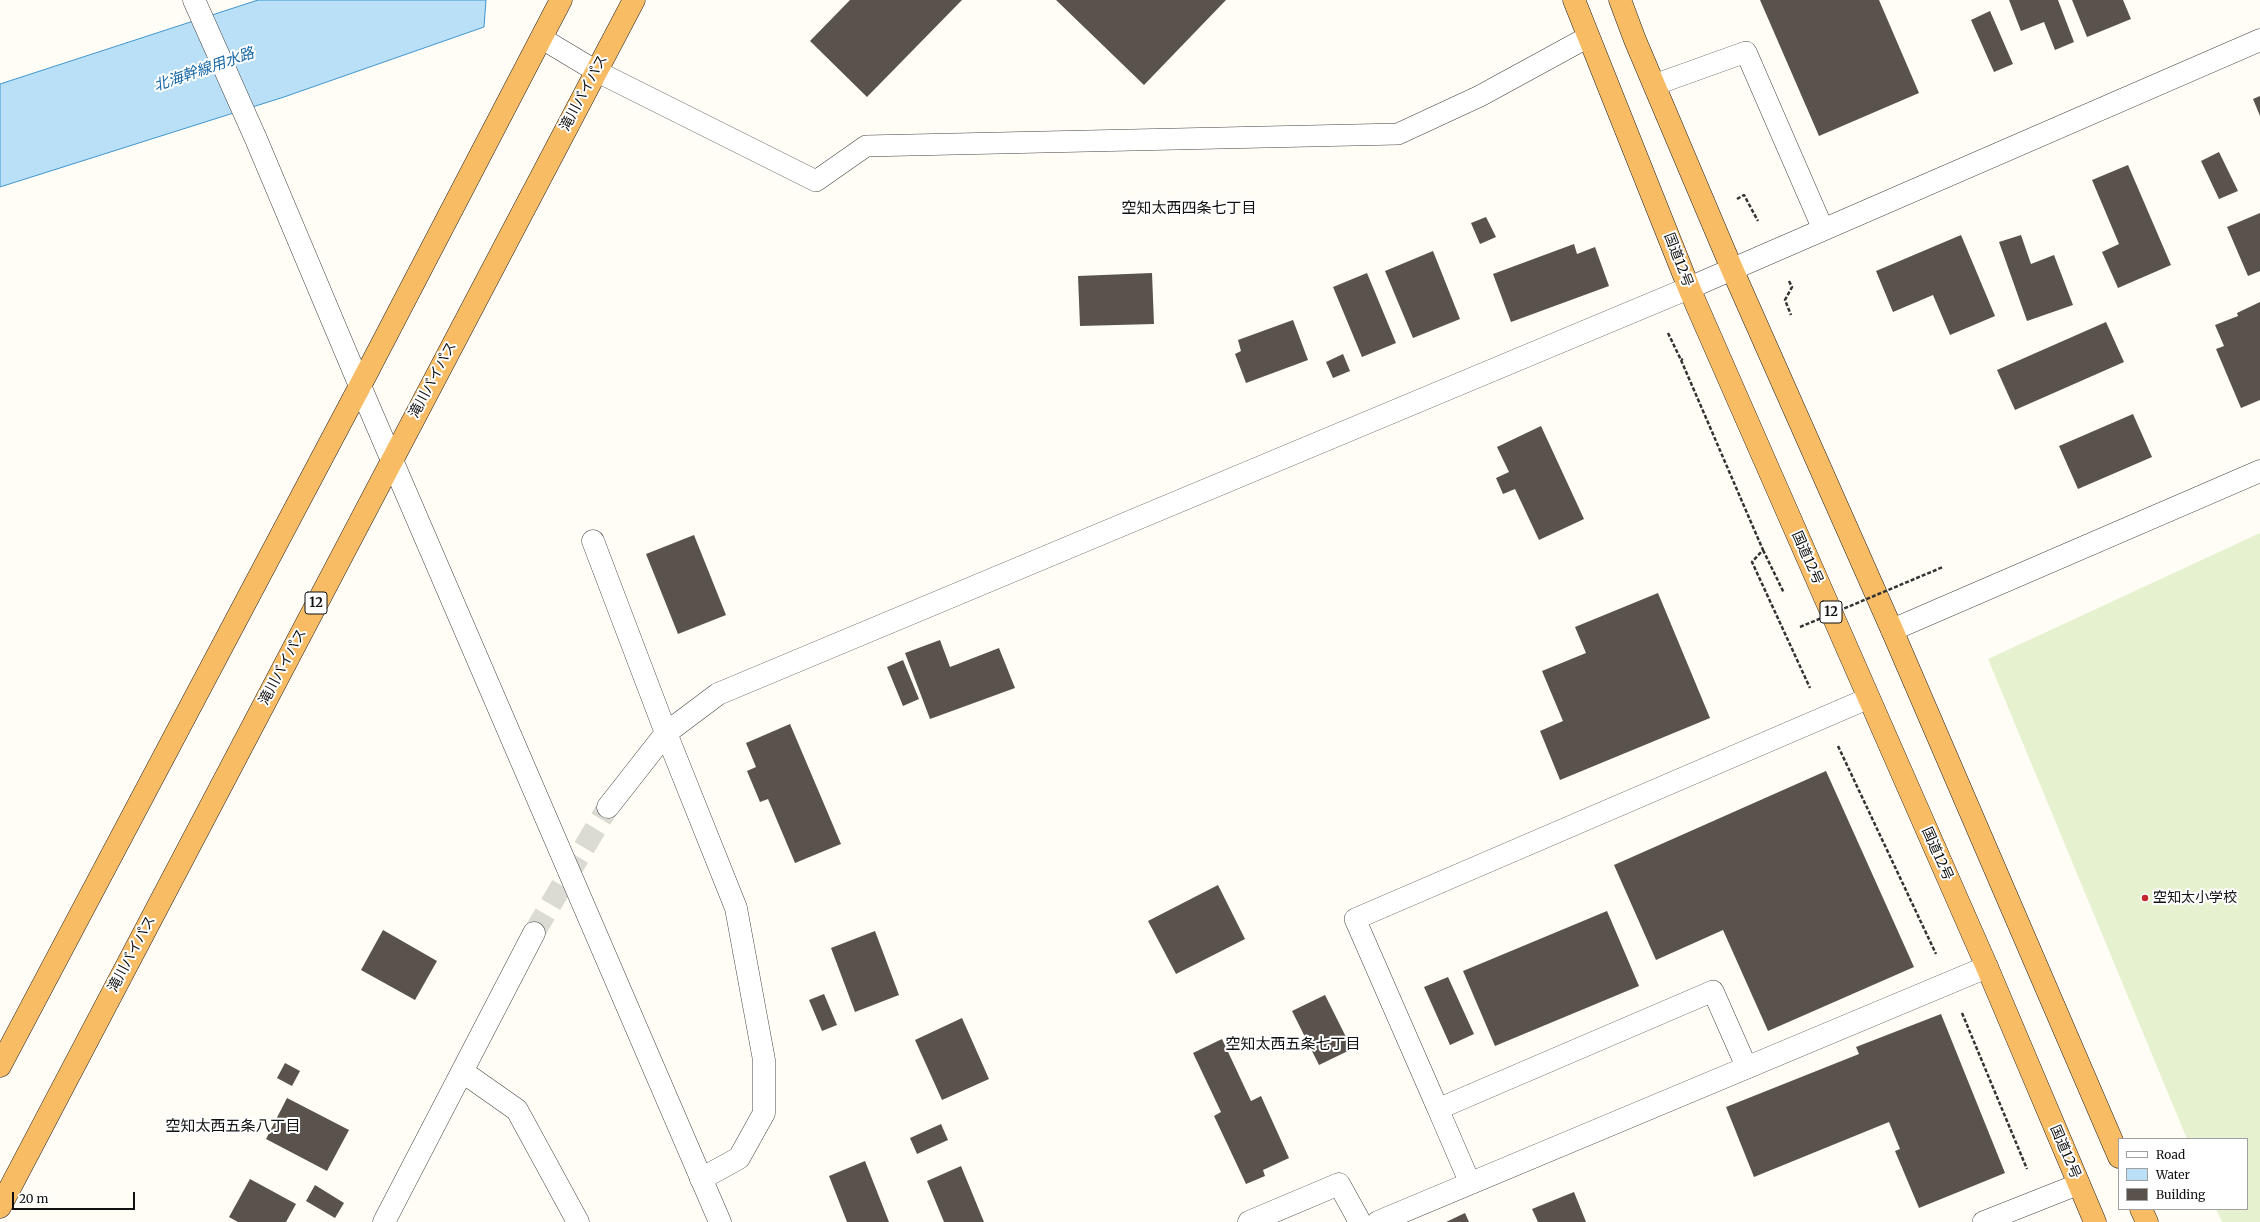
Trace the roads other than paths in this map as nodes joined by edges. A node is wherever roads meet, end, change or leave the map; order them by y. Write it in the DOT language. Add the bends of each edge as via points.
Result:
graph roads {
  1 [pos="561,0"];
  2 [pos="634,0"];
  3 [pos="1574,0"];
  4 [pos="1620,0"];
  5 [pos="196,4"];
  6 [pos="1588,37"];
  7 [pos="542,38"];
  8 [pos="2260,40"];
  9 [pos="596,71"];
  10 [pos="1654,85"];
  11 [pos="1823,229"];
  12 [pos="1732,269"];
  13 [pos="1689,288"];
  14 [pos="360,386"];
  15 [pos="392,458"];
  16 [pos="2260,471"];
  17 [pos="593,541"];
  18 [pos="1892,630"];
  19 [pos="1869,698"];
  20 [pos="666,733"];
  21 [pos="608,807"];
  22 [pos="534,933"];
  23 [pos="1987,967"];
  24 [pos="0,1066"];
  25 [pos="1747,1068"];
  26 [pos="463,1072"];
  27 [pos="1438,1109"];
  28 [pos="2118,1155"];
  29 [pos="701,1179"];
  30 [pos="1470,1183"];
  31 [pos="2079,1184"];
  32 [pos="0,1206"];
  33 [pos="2142,1210"];
  34 [pos="384,1222"];
  35 [pos="578,1222"];
  36 [pos="720,1222"];
  37 [pos="1249,1222"];
  38 [pos="1360,1222"];
  39 [pos="1378,1222"];
  40 [pos="1983,1222"];
  41 [pos="2095,1222"];
  42 [pos="2147,1222"];
  1 -- 7 [label="highway"];
  2 -- 9 [label="highway, 滝川バイパス / 12"];
  3 -- 6 [label="highway, 国道12号 / 12"];
  4 -- 10 [label="highway"];
  5 -- 14 [label="street"];
  6 -- 9 [label="lane" via="1480,96 1398,134 866,146 816,181"];
  6 -- 13 [label="highway, 国道12号 / 12"];
  7 -- 9 [label="lane"];
  7 -- 14 [label="highway"];
  8 -- 11 [label="street"];
  9 -- 15 [label="highway, 滝川バイパス / 12"];
  10 -- 11 [label="lane" via="1746,52"];
  10 -- 12 [label="highway"];
  11 -- 12 [label="street"];
  12 -- 13 [label="street"];
  12 -- 18 [label="highway"];
  13 -- 19 [label="highway, 国道12号 / 12"];
  13 -- 20 [label="street" via="718,694"];
  14 -- 15 [label="street"];
  14 -- 24 [label="highway"];
  15 -- 29 [label="street"];
  15 -- 32 [label="highway, 滝川バイパス / 12"];
  16 -- 18 [label="street"];
  17 -- 20 [label="street"];
  18 -- 28 [label="highway"];
  19 -- 23 [label="highway, 国道12号 / 12"];
  19 -- 27 [label="lane" via="1355,919"];
  20 -- 21 [label="street"];
  20 -- 29 [label="street" via="736,908 764,1060 764,1113 739,1158"];
  22 -- 26 [label="street"];
  23 -- 25 [label="street"];
  23 -- 31 [label="highway, 国道12号 / 12"];
  25 -- 27 [label="lane" via="1713,991"];
  25 -- 30 [label="street"];
  26 -- 34 [label="street"];
  26 -- 35 [label="street" via="517,1110"];
  27 -- 30 [label="lane"];
  29 -- 36 [label="street"];
  30 -- 39 [label="street"];
  31 -- 40 [label="lane"];
  31 -- 41 [label="highway, 国道12号 / 12"];
  33 -- 42 [label="highway"];
  37 -- 38 [label="street" via="1339,1184"];
}
